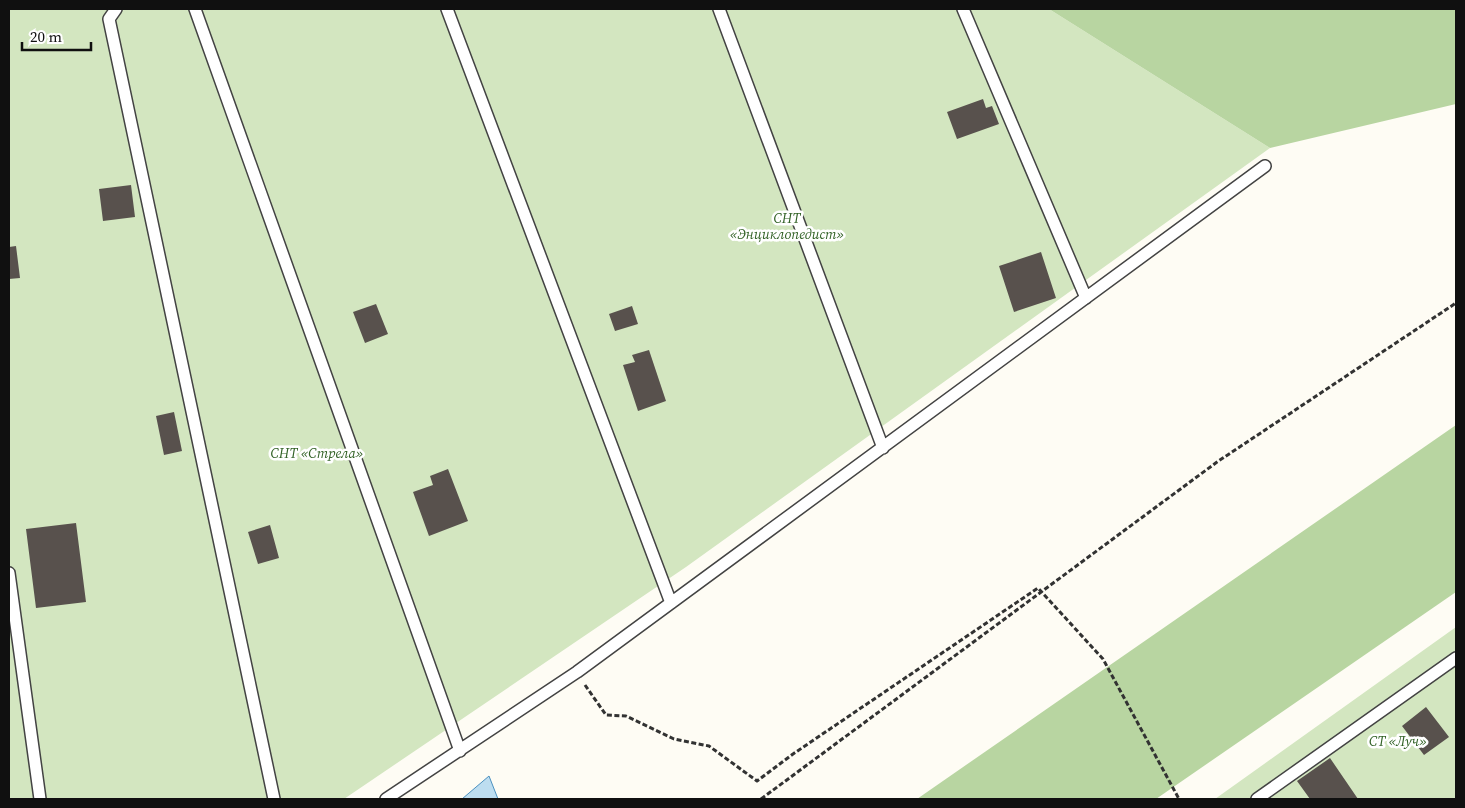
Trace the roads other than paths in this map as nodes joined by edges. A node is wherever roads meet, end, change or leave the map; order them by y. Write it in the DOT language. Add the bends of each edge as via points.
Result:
graph roads {
  1 [pos="116,9"];
  2 [pos="194,9"];
  3 [pos="447,9"];
  4 [pos="719,9"];
  5 [pos="963,9"];
  6 [pos="1265,166"];
  7 [pos="1086,298"];
  8 [pos="883,448"];
  9 [pos="9,574"];
  10 [pos="671,603"];
  11 [pos="1456,658"];
  12 [pos="460,751"];
  13 [pos="40,799"];
  14 [pos="274,799"];
  15 [pos="386,799"];
  16 [pos="1257,799"];
  1 -- 14 [label="lane" via="109,19"];
  2 -- 12 [label="lane"];
  3 -- 10 [label="lane"];
  4 -- 8 [label="lane"];
  5 -- 7 [label="lane"];
  6 -- 7 [label="lane"];
  7 -- 8 [label="lane"];
  8 -- 10 [label="lane"];
  9 -- 13 [label="lane"];
  10 -- 12 [label="lane"];
  11 -- 16 [label="lane"];
  12 -- 15 [label="lane"];
}
